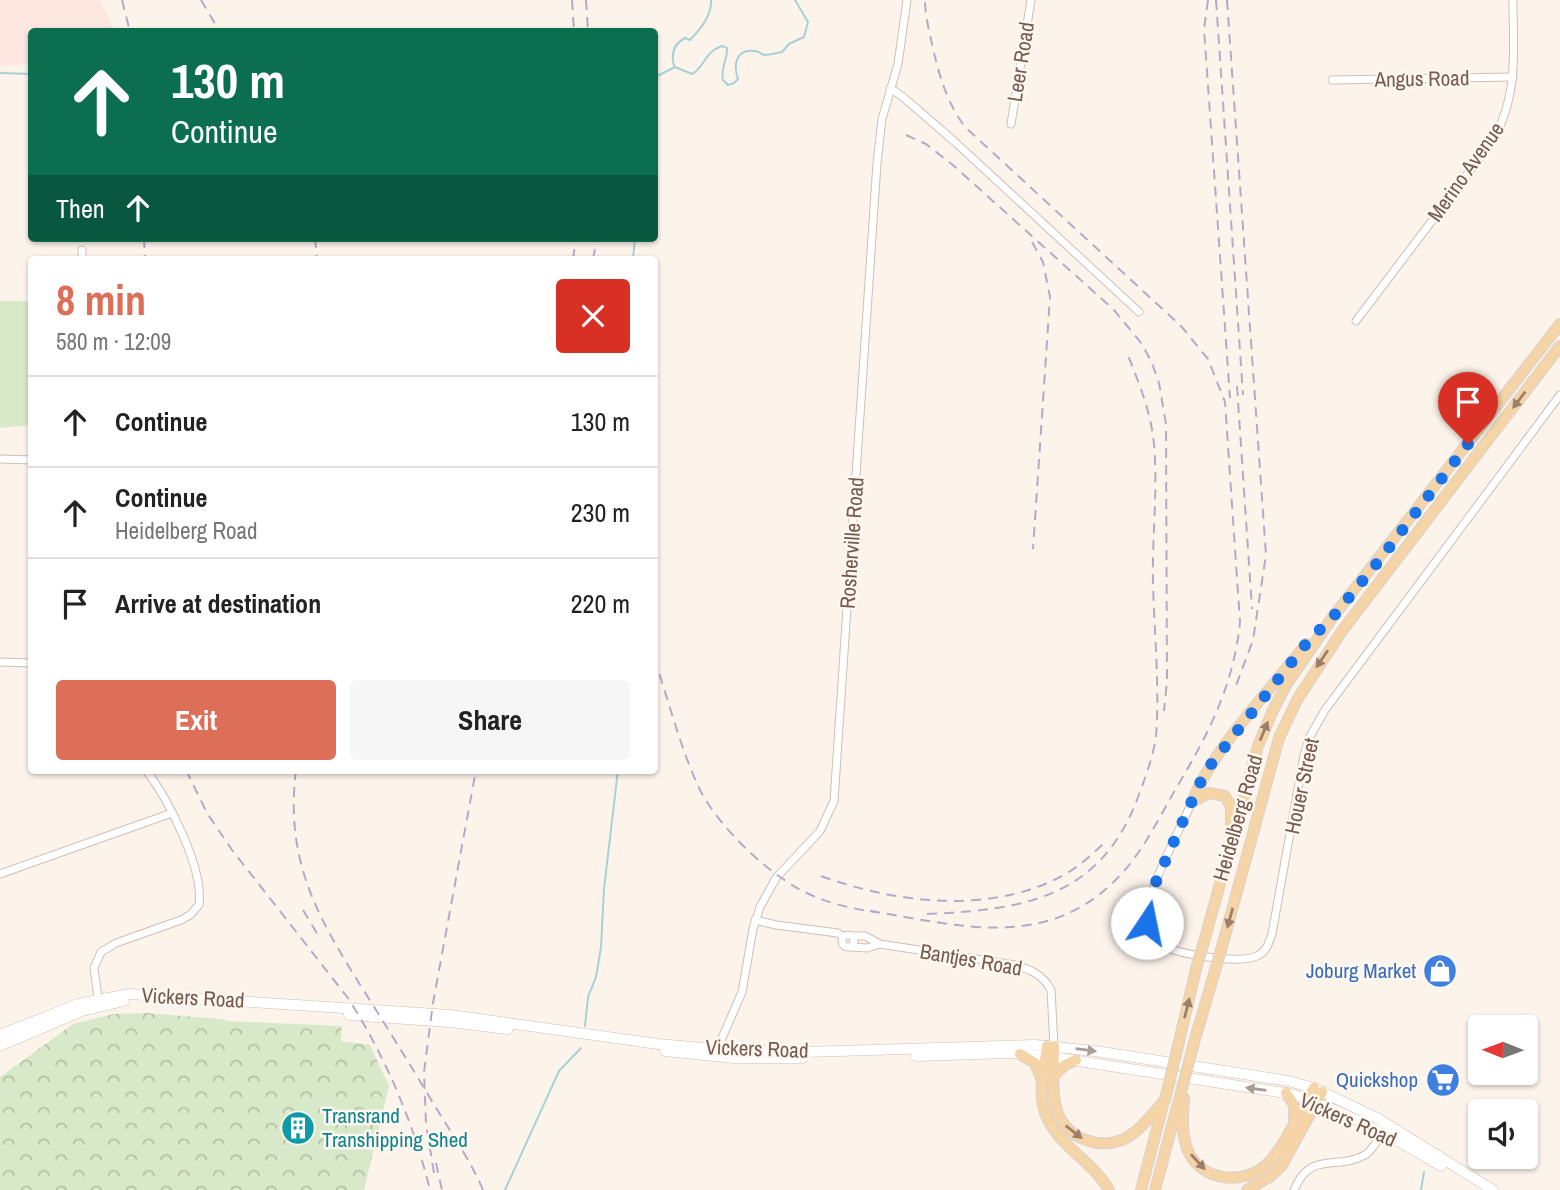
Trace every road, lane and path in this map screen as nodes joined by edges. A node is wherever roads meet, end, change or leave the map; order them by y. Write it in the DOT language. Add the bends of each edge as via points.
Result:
graph roads {
  1 [pos="907,0"];
  2 [pos="1031,0"];
  3 [pos="1513,0"];
  4 [pos="1513,77"];
  5 [pos="1332,80"];
  6 [pos="890,88"];
  7 [pos="1011,124"];
  8 [pos="1139,312"];
  9 [pos="1356,321"];
  10 [pos="1560,324"];
  11 [pos="1560,346"];
  12 [pos="1560,395"];
  13 [pos="0,458"];
  14 [pos="28,460"];
  15 [pos="1332,618"];
  16 [pos="0,662"];
  17 [pos="28,663"];
  18 [pos="148,774"];
  19 [pos="1192,802"];
  20 [pos="172,813"];
  21 [pos="1226,862"];
  22 [pos="0,874"];
  23 [pos="755,920"];
  24 [pos="852,936"];
  25 [pos="843,937"];
  26 [pos="880,944"];
  27 [pos="851,947"];
  28 [pos="99,1002"];
  29 [pos="0,1035"];
  30 [pos="0,1046"];
  31 [pos="1050,1051"];
  32 [pos="716,1053"];
  33 [pos="1020,1054"];
  34 [pos="1076,1060"];
  35 [pos="1054,1076"];
  36 [pos="1043,1084"];
  37 [pos="1318,1090"];
  38 [pos="1286,1093"];
  39 [pos="1182,1099"];
  40 [pos="1165,1100"];
  41 [pos="1311,1101"];
  42 [pos="1294,1120"];
  43 [pos="1382,1133"];
  44 [pos="1109,1190"];
  45 [pos="1141,1190"];
  46 [pos="1154,1190"];
  47 [pos="1247,1190"];
  48 [pos="1294,1190"];
  49 [pos="1480,1190"];
  50 [pos="1493,1190"];
  1 -- 6 [label="street, Rosherville Road"];
  2 -- 7 [label="street, Leer Road"];
  3 -- 4 [label="street, Merino Avenue"];
  4 -- 5 [label="street, Angus Road"];
  4 -- 9 [label="street, Merino Avenue" via="1508,110 1494,139"];
  6 -- 8 [label="street"];
  6 -- 23 [label="street, Rosherville Road" via="877,163 834,801 820,831 776,878"];
  10 -- 15 [label="main road, Heidelberg Road"];
  11 -- 39 [label="main road, Heidelberg Road, one-way, bridge" via="1342,631 1297,700 1279,738"];
  12 -- 19 [label="street, Houer Street" via="1325,710 1309,738 1272,934 1256,956 1226,959 1172,949 1151,933 1149,901"];
  13 -- 14 [label="street"];
  15 -- 19 [label="main road" via="1309,640 1222,750"];
  21 -- 15 [label="main road, Heidelberg Road, one-way" via="1253,762 1273,709"];
  16 -- 17 [label="street"];
  18 -- 20 [label="street"];
  19 -- 21 [label="main road" via="1214,792 1228,800 1232,820"];
  20 -- 22 [label="street"];
  20 -- 28 [label="street" via="198,883 199,905 181,920 106,948 94,968"];
  40 -- 21 [label="main road, Heidelberg Road, one-way, bridge"];
  23 -- 25 [label="street"];
  23 -- 32 [label="street, Rosherville Road" via="742,992"];
  24 -- 25 [label="street"];
  24 -- 26 [label="street, Bantjes Road" via="865,936"];
  24 -- 27 [label="street"];
  25 -- 27 [label="street" via="844,946"];
  26 -- 27 [label="street, Bantjes Road"];
  26 -- 31 [label="street, Bantjes Road" via="1035,972 1051,990"];
  28 -- 29 [label="main road, Vickers Road" via="63,1009"];
  28 -- 30 [label="main road, Vickers Road"];
  28 -- 32 [label="main road, Vickers Road" via="129,994 412,1012"];
  31 -- 32 [label="main road, Vickers Road"];
  31 -- 33 [label="main road, Vickers Road"];
  31 -- 34 [label="main road, Vickers Road"];
  31 -- 35 [label="main road"];
  31 -- 36 [label="main road"];
  31 -- 37 [label="main road, Vickers Road, one-way" via="1268,1078"];
  32 -- 33 [label="main road, Vickers Road" via="767,1059"];
  33 -- 36 [label="main road" via="1035,1063"];
  34 -- 35 [label="main road"];
  38 -- 34 [label="main road, Vickers Road, one-way"];
  35 -- 40 [label="main road, one-way" via="1060,1118 1071,1132 1092,1142 1117,1142 1133,1134"];
  36 -- 44 [label="main road" via="1050,1124"];
  37 -- 41 [label="main road"];
  37 -- 50 [label="main road, Vickers Road" via="1377,1118"];
  38 -- 41 [label="main road, Vickers Road"];
  38 -- 42 [label="main road" via="1294,1105"];
  39 -- 42 [label="main road, one-way" via="1188,1151 1200,1166 1224,1178 1245,1177 1261,1169 1272,1159"];
  39 -- 46 [label="main road, Heidelberg Road"];
  40 -- 45 [label="main road, Heidelberg Road"];
  41 -- 42 [label="main road"];
  41 -- 43 [label="main road, Vickers Road"];
  41 -- 47 [label="main road" via="1282,1165"];
  43 -- 48 [label="street" via="1364,1155 1307,1169"];
  43 -- 49 [label="main road, Vickers Road"];
}
